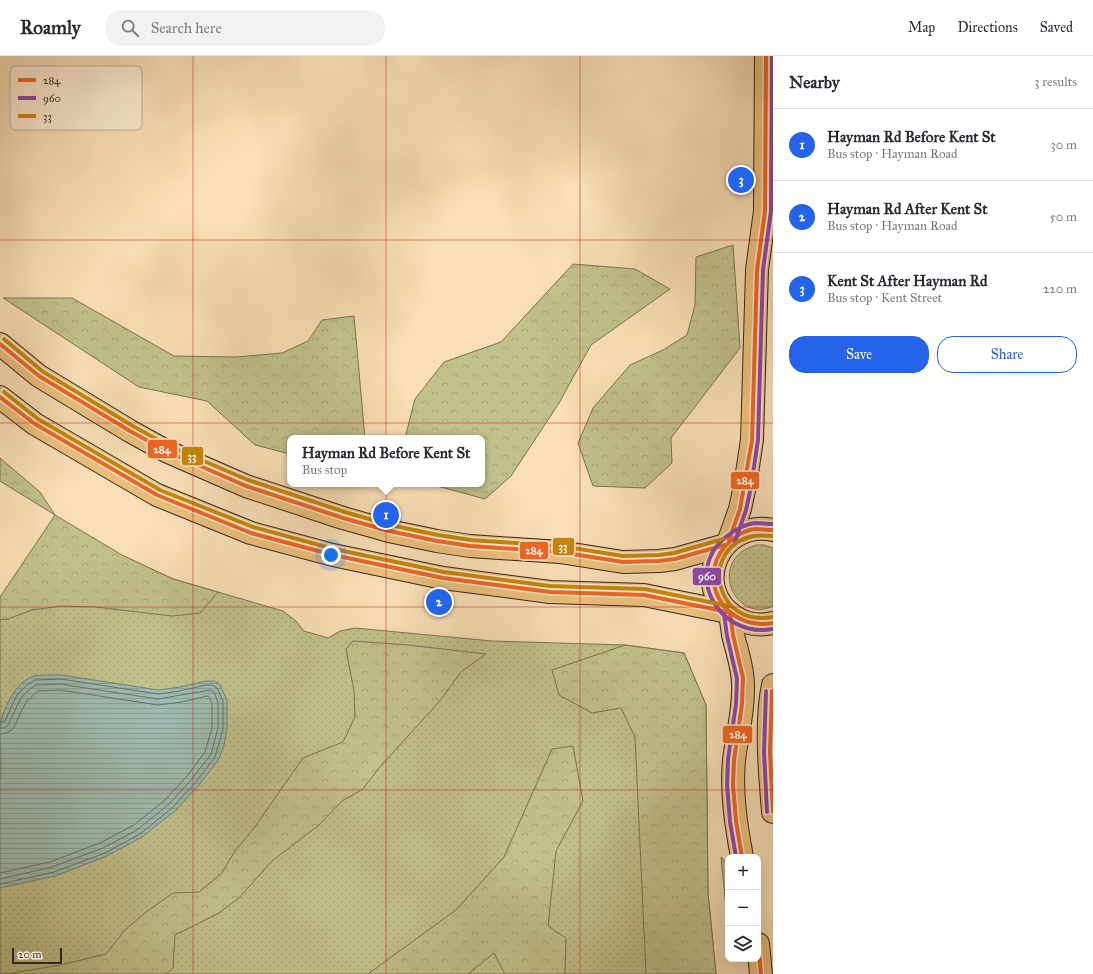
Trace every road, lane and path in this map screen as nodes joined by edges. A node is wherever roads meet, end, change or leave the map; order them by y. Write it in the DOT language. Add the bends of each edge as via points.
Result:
graph roads {
  1 [pos="766,56"];
  2 [pos="764,211"];
  3 [pos="773,254"];
  4 [pos="0,344"];
  5 [pos="0,397"];
  6 [pos="773,530"];
  7 [pos="727,542"];
  8 [pos="729,612"];
  9 [pos="773,623"];
  10 [pos="773,686"];
  11 [pos="773,812"];
  12 [pos="741,854"];
  13 [pos="760,962"];
  14 [pos="761,974"];
  1 -- 2 [label="main road"];
  2 -- 3 [label="main road"];
  2 -- 7 [label="main road" via="756,270 752,440 740,509"];
  4 -- 7 [label="main road" via="39,376 166,451 246,486 389,531 464,545 560,552 623,562 675,559"];
  5 -- 8 [label="main road" via="35,424 157,495 251,533 333,555 442,578 550,592 644,596"];
  6 -- 7 [label="main road" via="749,530"];
  7 -- 8 [label="main road" via="715,560 713,579 717,597"];
  8 -- 9 [label="main road" via="751,624"];
  8 -- 12 [label="main road" via="742,667 743,683 742,713 733,782 733,806"];
  10 -- 11 [label="main road" via="770,728"];
  13 -- 14 [label="main road"];
}
